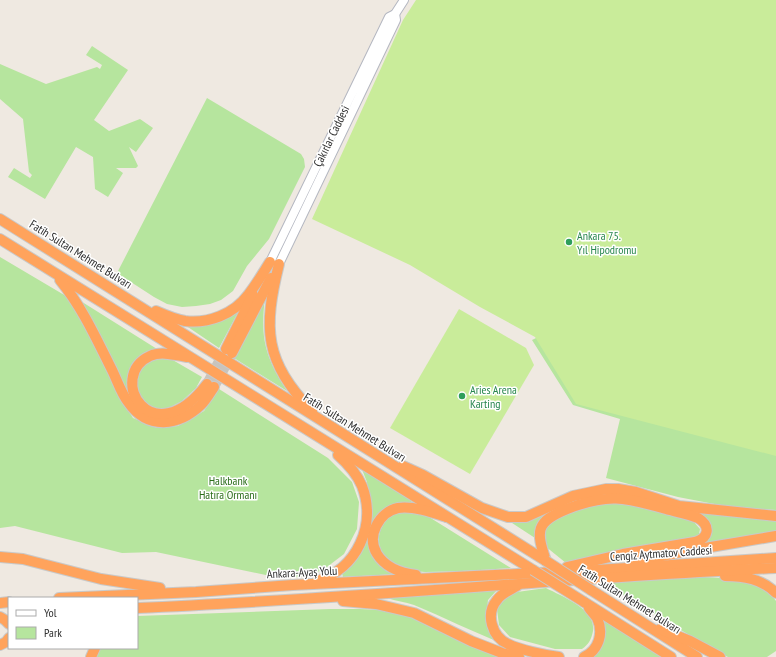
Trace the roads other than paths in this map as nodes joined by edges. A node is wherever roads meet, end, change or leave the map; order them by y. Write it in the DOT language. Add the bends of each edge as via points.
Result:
graph roads {
  1 [pos="404,0"];
  2 [pos="396,14"];
  3 [pos="0,219"];
  4 [pos="289,222"];
  5 [pos="297,225"];
  6 [pos="0,239"];
  7 [pos="274,263"];
  8 [pos="53,272"];
  9 [pos="132,302"];
  10 [pos="229,351"];
  11 [pos="190,357"];
  12 [pos="325,424"];
  13 [pos="322,440"];
  14 [pos="369,452"];
  15 [pos="776,516"];
  16 [pos="446,517"];
  17 [pos="776,536"];
  18 [pos="0,557"];
  19 [pos="776,558"];
  20 [pos="546,566"];
  21 [pos="776,568"];
  22 [pos="597,570"];
  23 [pos="665,573"];
  24 [pos="521,584"];
  25 [pos="293,585"];
  26 [pos="196,592"];
  27 [pos="776,594"];
  28 [pos="72,597"];
  29 [pos="279,600"];
  30 [pos="584,602"];
  31 [pos="140,609"];
  32 [pos="0,617"];
  33 [pos="637,619"];
  34 [pos="8,623"];
  35 [pos="8,639"];
  36 [pos="0,645"];
  37 [pos="518,657"];
  38 [pos="559,657"];
  39 [pos="584,657"];
  40 [pos="671,657"];
  41 [pos="697,657"];
  42 [pos="720,657"];
  1 -- 2 [label="main road, Çakırlar Caddesi"];
  2 -- 4 [label="main road, Çakırlar Caddesi" via="389,17"];
  2 -- 5 [label="main road, Çakırlar Caddesi" via="396,20"];
  3 -- 9 [label="highway, Fatih Sultan Mehmet Bulvarı"];
  4 -- 5 [label="main road"];
  4 -- 7 [label="main road, Çakırlar Caddesi"];
  5 -- 7 [label="main road, Çakırlar Caddesi"];
  6 -- 8 [label="highway"];
  7 -- 9 [label="highway" via="240,304 231,311 209,320 175,319"];
  7 -- 10 [label="highway"];
  7 -- 12 [label="highway" via="269,328 275,358 291,387"];
  8 -- 11 [label="highway"];
  8 -- 11 [label="highway" via="72,294 128,402 142,417 168,423 179,420 202,404 210,386 178,411 159,415 141,406 132,388 132,376 143,360 150,355 160,353"];
  9 -- 12 [label="highway, Fatih Sultan Mehmet Bulvarı"];
  11 -- 13 [label="highway"];
  12 -- 14 [label="highway, Fatih Sultan Mehmet Bulvarı"];
  13 -- 16 [label="highway"];
  13 -- 25 [label="highway" via="356,474 366,499 366,526 356,551 340,570 318,581"];
  14 -- 15 [label="highway" via="423,475 482,508 508,517 526,517 573,496 606,489 636,492 679,506"];
  14 -- 20 [label="highway, Fatih Sultan Mehmet Bulvarı"];
  16 -- 20 [label="highway" via="408,508 392,510 385,514 376,526 373,540 376,553 401,572 420,575"];
  16 -- 30 [label="highway, bridge"];
  17 -- 22 [label="highway" via="681,552"];
  18 -- 26 [label="highway" via="23,559 120,582"];
  19 -- 22 [label="highway, Cengiz Aytmatov Caddesi"];
  20 -- 20 [label="highway" via="539,534 544,521 556,513 594,499 632,499 698,518 706,527 704,537 695,542"];
  20 -- 22 [label="highway, Cengiz Aytmatov Caddesi"];
  20 -- 25 [label="highway, Ankara-Ayaş Yolu"];
  20 -- 33 [label="highway, Fatih Sultan Mehmet Bulvarı, bridge"];
  21 -- 23 [label="highway, Cengiz Aytmatov Caddesi"];
  23 -- 24 [label="highway, Cengiz Aytmatov Caddesi"];
  23 -- 27 [label="highway" via="752,579"];
  24 -- 29 [label="highway"];
  24 -- 38 [label="highway" via="504,593 493,606 491,622 496,635 516,647"];
  25 -- 26 [label="highway, Ankara-Ayaş Yolu"];
  26 -- 28 [label="highway, Ankara-Ayaş Yolu"];
  29 -- 31 [label="highway"];
  29 -- 37 [label="highway" via="376,604 402,609 486,647"];
  30 -- 39 [label="highway" via="597,618 600,630 597,646 591,654"];
  30 -- 40 [label="highway"];
  32 -- 34 [label="highway"];
  33 -- 41 [label="highway, Fatih Sultan Mehmet Bulvarı"];
  33 -- 42 [label="highway" via="690,641"];
  35 -- 36 [label="highway"];
}
